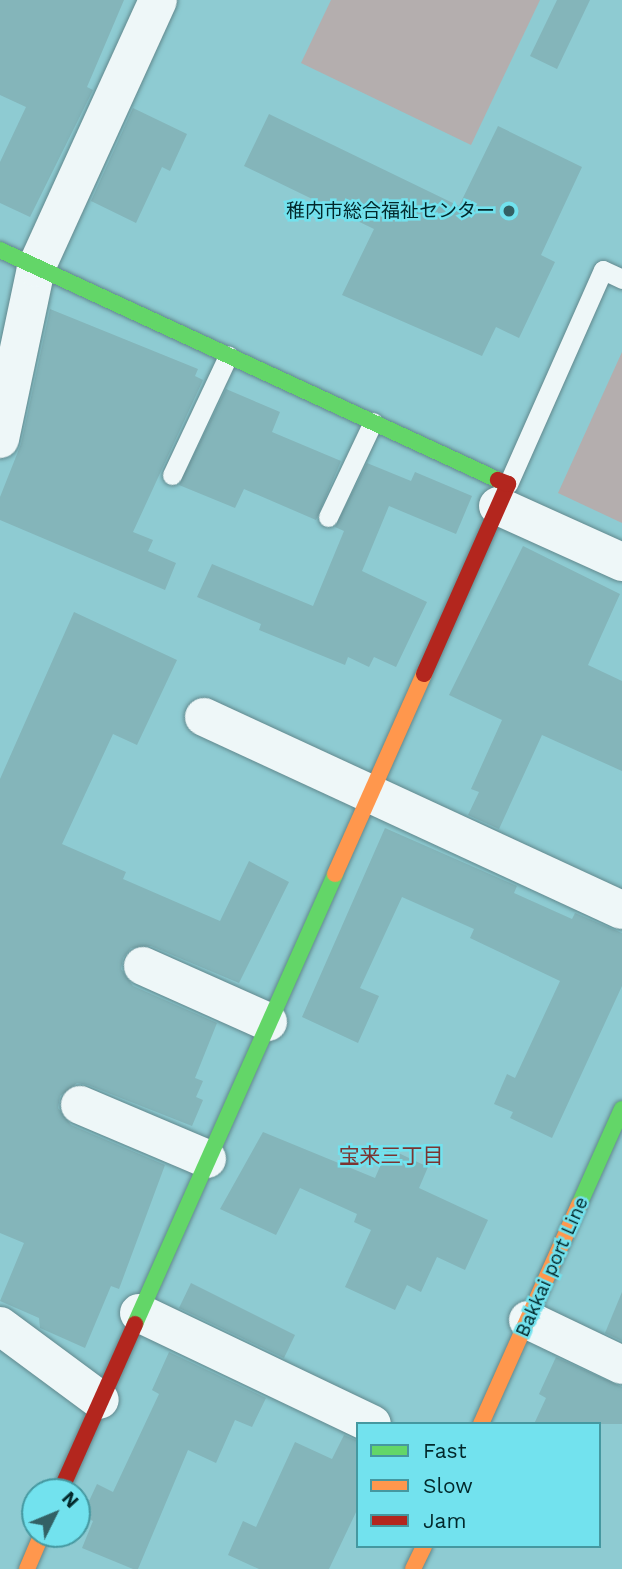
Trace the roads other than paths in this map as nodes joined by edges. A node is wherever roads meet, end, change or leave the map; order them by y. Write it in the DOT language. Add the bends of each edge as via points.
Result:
graph roads {
  1 [pos="158,0"];
  2 [pos="0,250"];
  3 [pos="36,268"];
  4 [pos="622,279"];
  5 [pos="228,356"];
  6 [pos="373,422"];
  7 [pos="0,439"];
  8 [pos="172,475"];
  9 [pos="503,495"];
  10 [pos="328,517"];
  11 [pos="622,562"];
  12 [pos="204,717"];
  13 [pos="372,790"];
  14 [pos="622,910"];
  15 [pos="143,966"];
  16 [pos="268,1022"];
  17 [pos="80,1105"];
  18 [pos="622,1109"];
  19 [pos="207,1159"];
  20 [pos="139,1313"];
  21 [pos="528,1320"];
  22 [pos="0,1326"];
  23 [pos="622,1365"];
  24 [pos="100,1400"];
  25 [pos="368,1422"];
  26 [pos="482,1422"];
  27 [pos="66,1478"];
  28 [pos="36,1548"];
  29 [pos="423,1548"];
  30 [pos="27,1569"];
  31 [pos="413,1569"];
  1 -- 3 [label="street"];
  2 -- 3 [label="street"];
  3 -- 5 [label="street"];
  3 -- 7 [label="street"];
  4 -- 9 [label="lane" via="603,270"];
  5 -- 6 [label="street"];
  5 -- 8 [label="lane"];
  6 -- 9 [label="street"];
  6 -- 10 [label="lane"];
  9 -- 11 [label="street"];
  9 -- 13 [label="street"];
  12 -- 13 [label="street"];
  13 -- 14 [label="street"];
  13 -- 16 [label="street"];
  15 -- 16 [label="street"];
  16 -- 19 [label="street"];
  17 -- 19 [label="street"];
  18 -- 21 [label="street, Bakkai port Line"];
  19 -- 20 [label="street"];
  20 -- 24 [label="street"];
  20 -- 25 [label="street"];
  21 -- 23 [label="street"];
  21 -- 26 [label="street, Bakkai port Line"];
  22 -- 24 [label="street"];
  24 -- 27 [label="street"];
  28 -- 30 [label="street"];
  29 -- 31 [label="street"];
}
